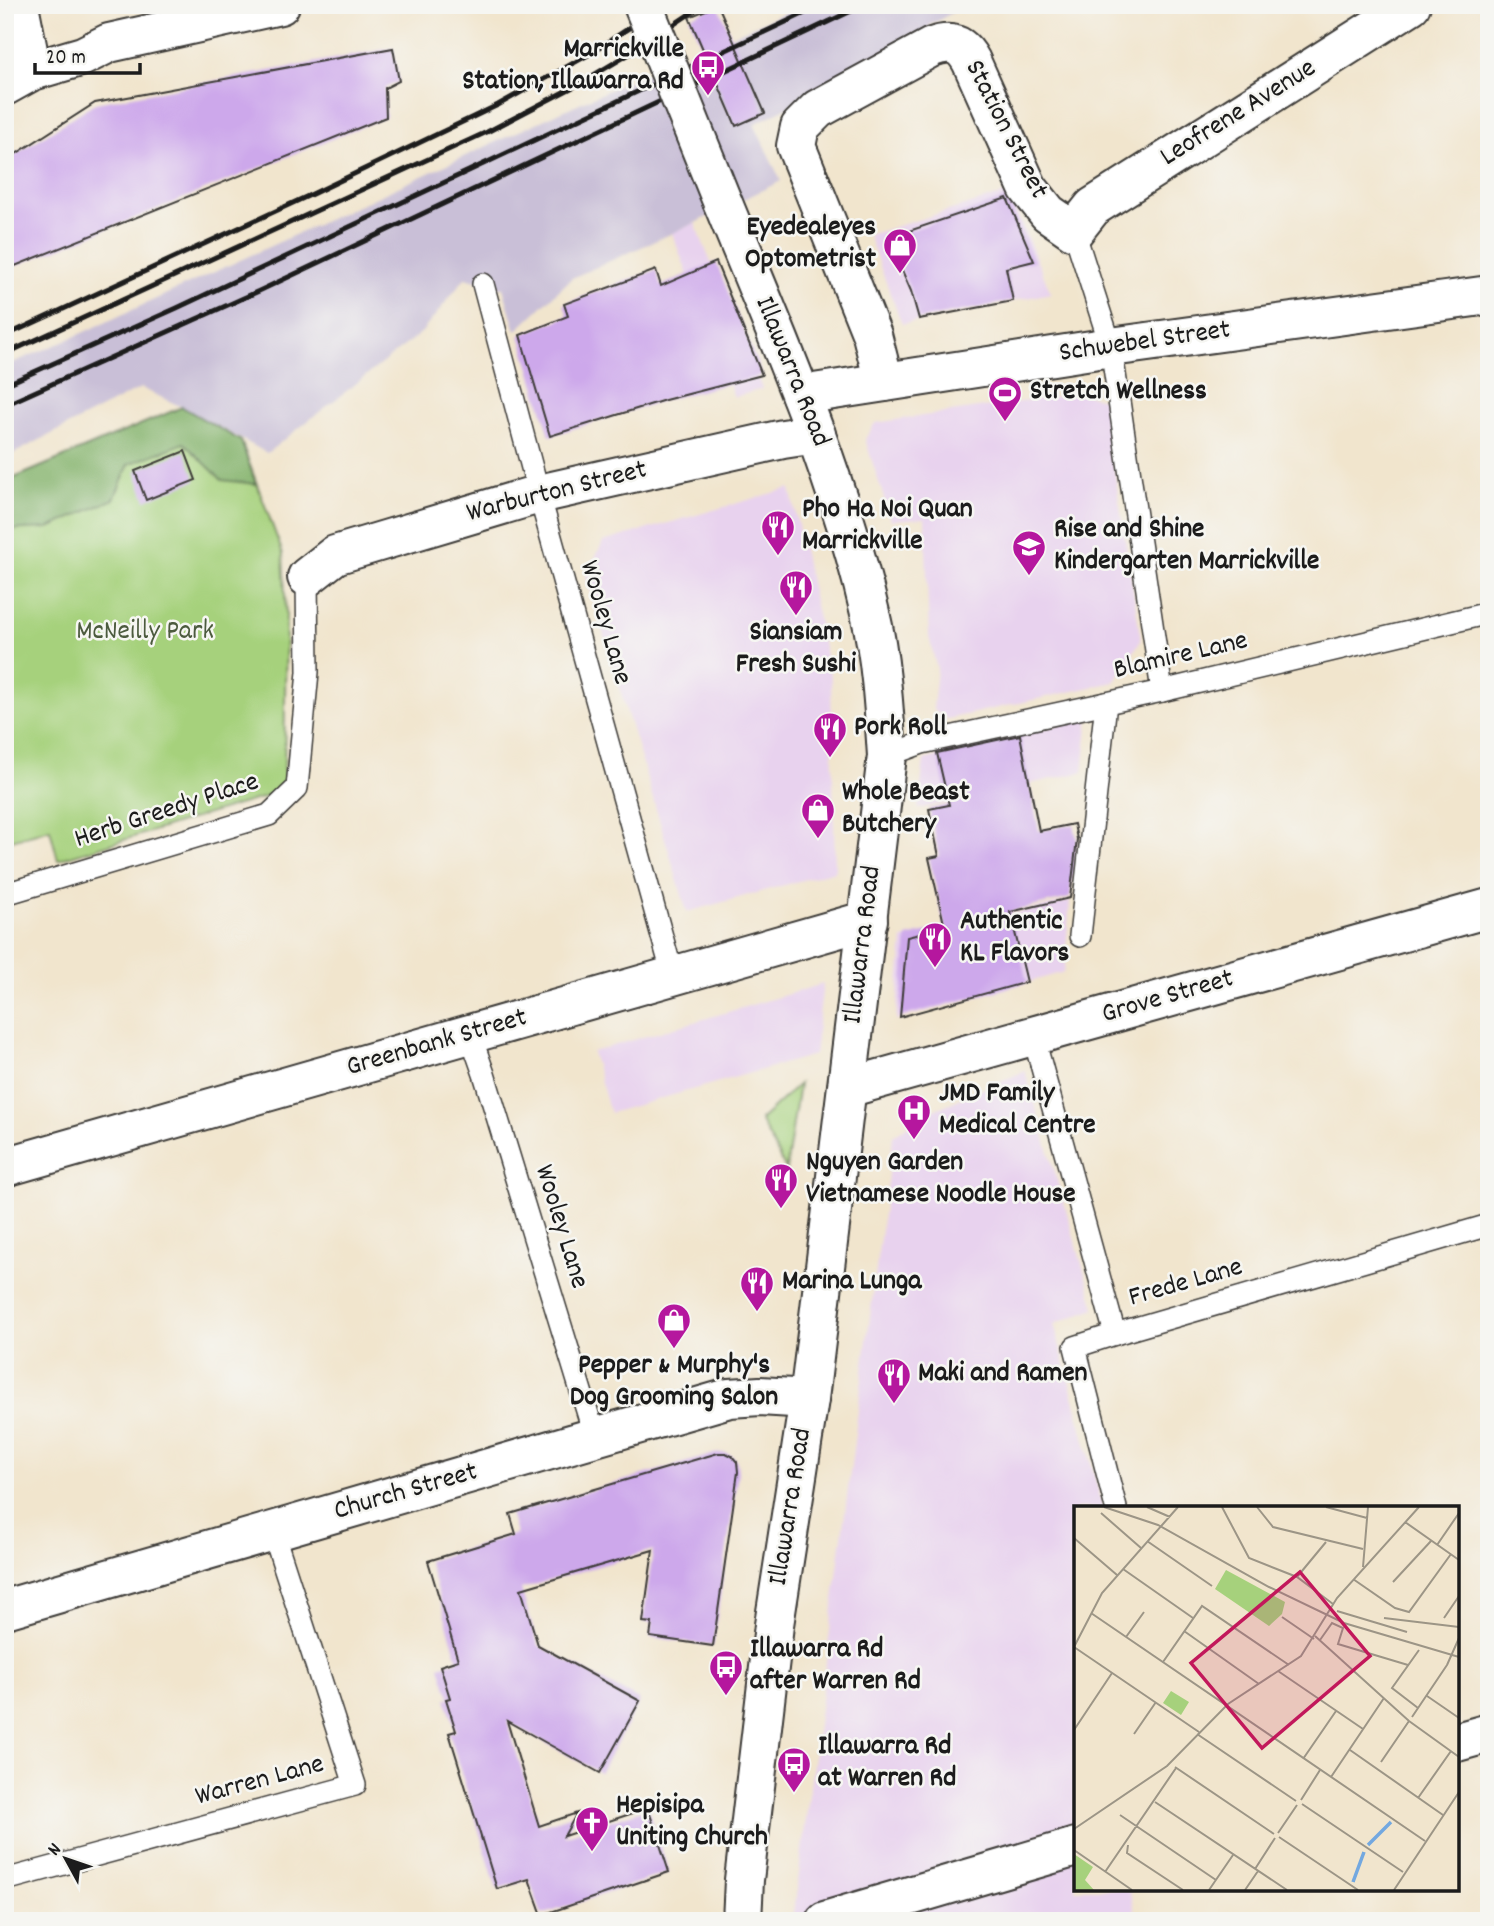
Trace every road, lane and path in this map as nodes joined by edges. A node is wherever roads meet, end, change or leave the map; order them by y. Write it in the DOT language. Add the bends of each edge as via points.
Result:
graph roads {
  1 [pos="19,5"];
  2 [pos="280,5"];
  3 [pos="643,5"];
  4 [pos="1411,5"];
  5 [pos="18,78"];
  6 [pos="1074,231"];
  7 [pos="483,284"];
  8 [pos="1489,295"];
  9 [pos="1111,347"];
  10 [pos="884,382"];
  11 [pos="801,395"];
  12 [pos="816,434"];
  13 [pos="539,494"];
  14 [pos="307,577"];
  15 [pos="1489,613"];
  16 [pos="1162,691"];
  17 [pos="1106,703"];
  18 [pos="887,756"];
  19 [pos="5,894"];
  20 [pos="1489,908"];
  21 [pos="868,920"];
  22 [pos="1080,936"];
  23 [pos="673,976"];
  24 [pos="470,1034"];
  25 [pos="1033,1035"];
  26 [pos="847,1088"];
  27 [pos="6,1166"];
  28 [pos="1489,1225"];
  29 [pos="1115,1334"];
  30 [pos="809,1399"];
  31 [pos="596,1437"];
  32 [pos="1115,1506"];
  33 [pos="273,1532"];
  34 [pos="5,1609"];
  35 [pos="1489,1733"];
  36 [pos="1459,1741"];
  37 [pos="1074,1848"];
  38 [pos="5,1880"];
  39 [pos="742,1921"];
  40 [pos="825,1921"];
  1 -- 5 [label="street"];
  2 -- 5 [label="street" via="109,43"];
  3 -- 11 [label="street, Illawarra Road, bridge"];
  4 -- 6 [label="street, Leofrene Avenue" via="1093,207"];
  6 -- 9 [label="lane"];
  6 -- 10 [label="street, Station Street" via="1048,213 1028,188 971,61 958,45 932,47 807,117 797,136 799,155 872,335"];
  7 -- 13 [label="lane, Wooley Lane"];
  8 -- 9 [label="street, Schwebel Street"];
  9 -- 10 [label="street, Schwebel Street"];
  9 -- 16 [label="lane"];
  10 -- 11 [label="street, Schwebel Street"];
  11 -- 12 [label="street, Illawarra Road"];
  12 -- 13 [label="street, Warburton Street"];
  12 -- 18 [label="street, Illawarra Road" via="870,614"];
  13 -- 14 [label="street, Warburton Street" via="335,555"];
  13 -- 23 [label="lane, Wooley Lane"];
  14 -- 19 [label="lane, Herb Greedy Place" via="308,672 298,788 269,815"];
  15 -- 16 [label="lane, Blamire Lane"];
  16 -- 17 [label="lane, Blamire Lane"];
  17 -- 18 [label="lane, Blamire Lane" via="922,743"];
  17 -- 22 [label="lane"];
  18 -- 21 [label="street, Illawarra Road"];
  20 -- 25 [label="street, Grove Street"];
  21 -- 23 [label="street, Greenbank Street"];
  21 -- 26 [label="street, Illawarra Road"];
  23 -- 24 [label="street, Greenbank Street"];
  24 -- 27 [label="street, Greenbank Street"];
  24 -- 31 [label="lane, Wooley Lane"];
  25 -- 26 [label="street, Grove Street"];
  25 -- 29 [label="lane, Frede Lane"];
  26 -- 30 [label="street, Illawarra Road"];
  28 -- 29 [label="lane, Frede Lane"];
  29 -- 32 [label="lane" via="1075,1347"];
  30 -- 31 [label="street, Church Street" via="729,1398"];
  30 -- 39 [label="street, Illawarra Road" via="774,1625"];
  31 -- 33 [label="street, Church Street"];
  33 -- 34 [label="street, Church Street"];
  33 -- 38 [label="lane, Warren Lane" via="355,1785"];
  35 -- 36 [label="street"];
  37 -- 40 [label="street"];
}
